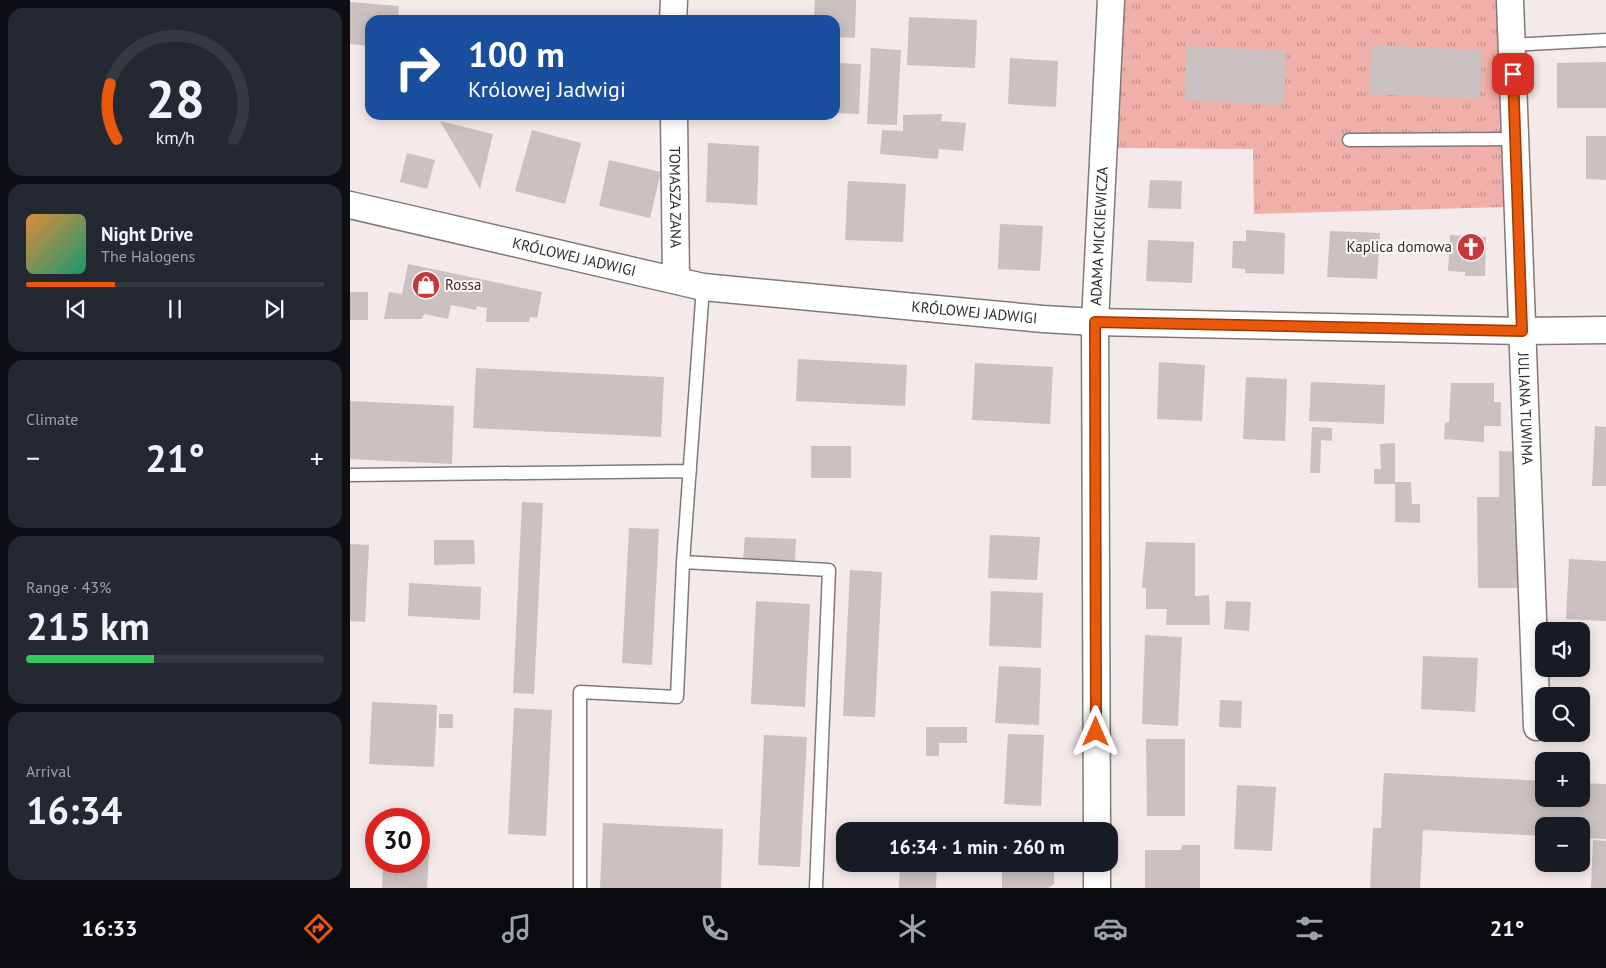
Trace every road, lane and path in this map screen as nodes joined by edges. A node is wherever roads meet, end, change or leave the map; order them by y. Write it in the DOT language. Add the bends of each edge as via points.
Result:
graph roads {
  1 [pos="674,0"];
  2 [pos="1111,0"];
  3 [pos="1510,0"];
  4 [pos="673,15"];
  5 [pos="1606,40"];
  6 [pos="1512,45"];
  7 [pos="674,120"];
  8 [pos="1515,139"];
  9 [pos="1349,140"];
  10 [pos="351,206"];
  11 [pos="676,280"];
  12 [pos="703,287"];
  13 [pos="1095,322"];
  14 [pos="1606,330"];
  15 [pos="1522,331"];
  16 [pos="690,471"];
  17 [pos="350,475"];
  18 [pos="683,562"];
  19 [pos="1535,687"];
  20 [pos="1097,822"];
  21 [pos="1097,872"];
  22 [pos="580,888"];
  23 [pos="816,888"];
  24 [pos="1097,888"];
  1 -- 4 [label="street"];
  2 -- 13 [label="street, ADAMA MICKIEWICZA"];
  3 -- 6 [label="street, JULIANA TUWIMA"];
  5 -- 6 [label="lane"];
  6 -- 8 [label="street, JULIANA TUWIMA"];
  7 -- 11 [label="street, TOMASZA ZANA"];
  8 -- 9 [label="lane"];
  8 -- 15 [label="street, JULIANA TUWIMA"];
  10 -- 11 [label="street, KRÓLOWEJ JADWIGI"];
  11 -- 12 [label="street, KRÓLOWEJ JADWIGI"];
  12 -- 13 [label="street, KRÓLOWEJ JADWIGI" via="1042,320"];
  12 -- 16 [label="lane"];
  13 -- 15 [label="street, KRÓLOWEJ JADWIGI"];
  13 -- 20 [label="street, ADAMA MICKIEWICZA"];
  14 -- 15 [label="street, KRÓLOWEJ JADWIGI"];
  15 -- 19 [label="street, JULIANA TUWIMA"];
  16 -- 17 [label="lane"];
  16 -- 18 [label="lane"];
  18 -- 22 [label="lane" via="677,697 580,692"];
  18 -- 23 [label="lane" via="829,570"];
  21 -- 24 [label="street"];
}
